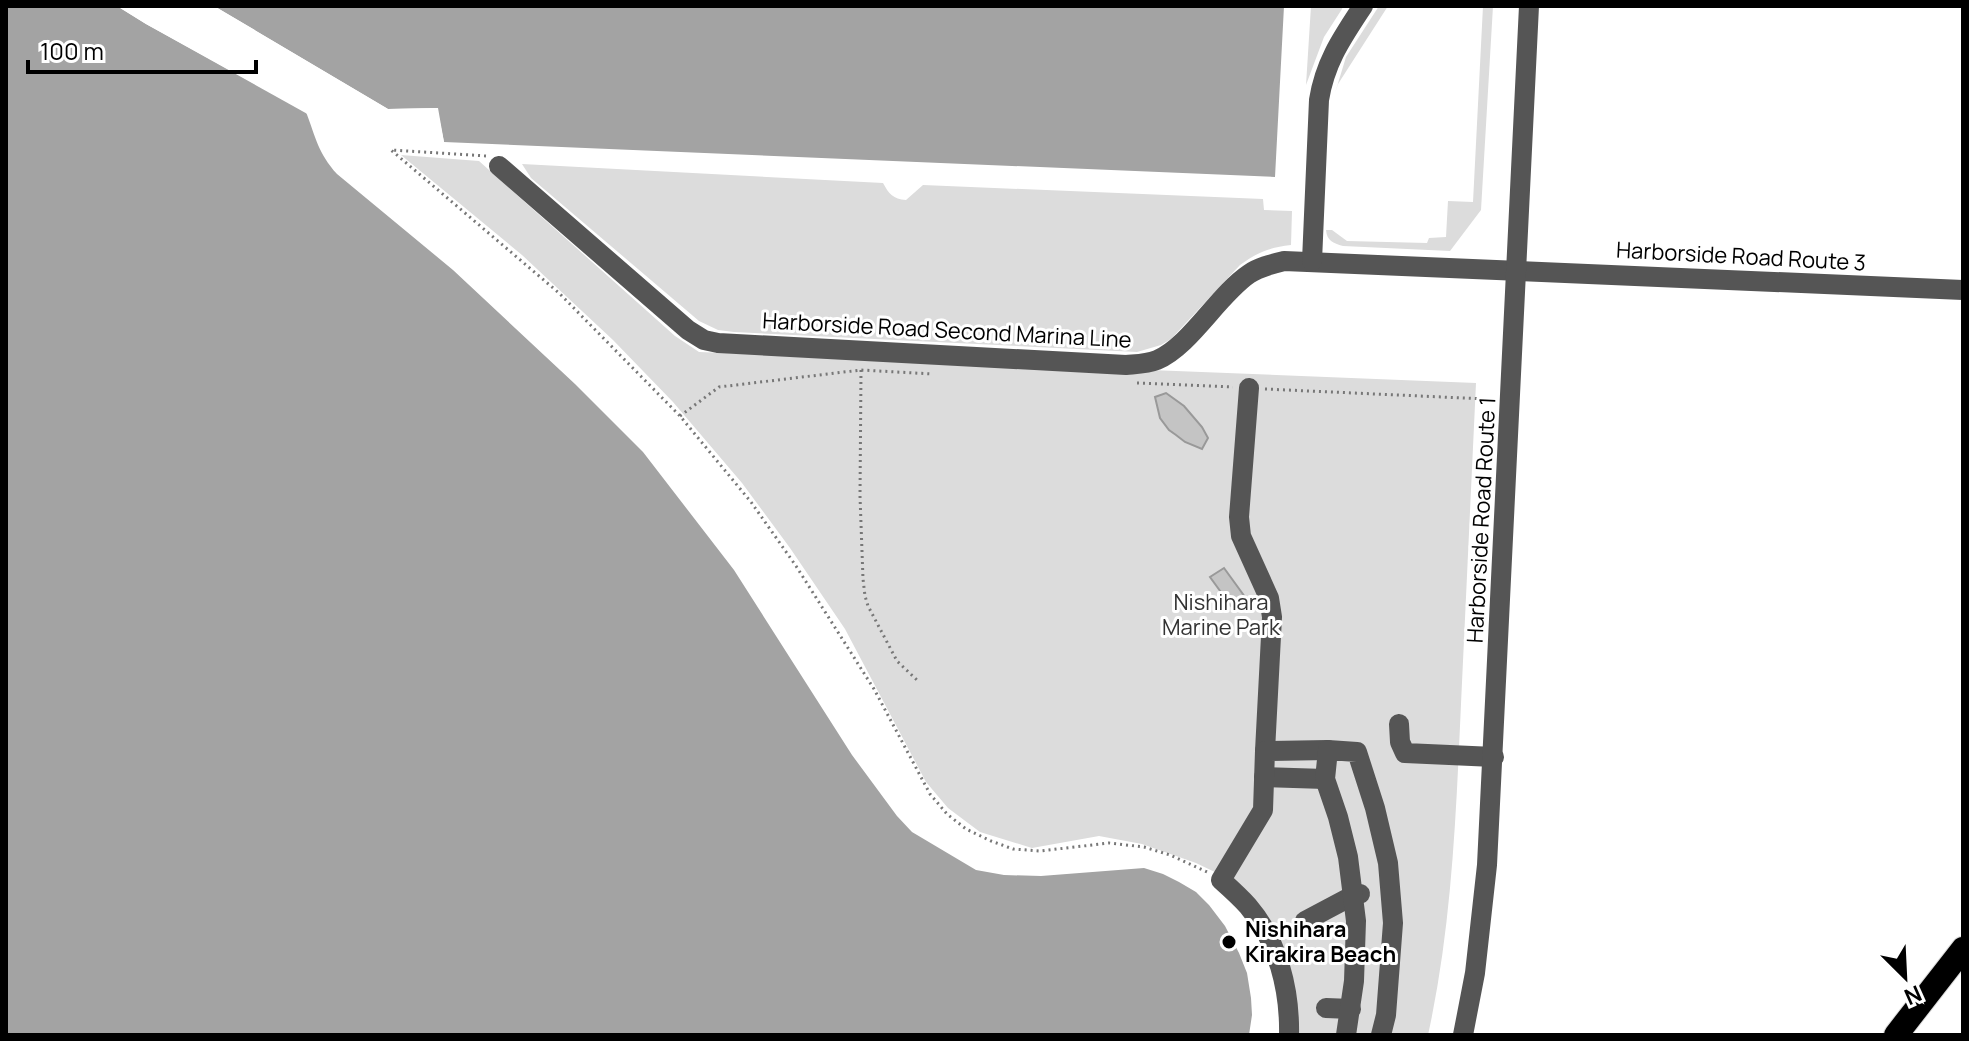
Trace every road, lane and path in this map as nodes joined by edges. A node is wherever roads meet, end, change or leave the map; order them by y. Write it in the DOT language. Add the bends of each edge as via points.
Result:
graph roads {
  1 [pos="1363,6"];
  2 [pos="1529,6"];
  3 [pos="495,161"];
  4 [pos="1312,261"];
  5 [pos="1516,269"];
  6 [pos="1963,290"];
  7 [pos="861,361"];
  8 [pos="937,374"];
  9 [pos="1138,383"];
  10 [pos="1249,388"];
  11 [pos="1486,399"];
  12 [pos="680,416"];
  13 [pos="918,681"];
  14 [pos="1399,724"];
  15 [pos="1328,750"];
  16 [pos="1265,751"];
  17 [pos="1494,757"];
  18 [pos="1264,777"];
  19 [pos="1325,779"];
  20 [pos="1221,880"];
  21 [pos="1357,895"];
  22 [pos="1305,921"];
  23 [pos="1963,949"];
  24 [pos="1963,970"];
  25 [pos="1326,1008"];
  26 [pos="1351,1009"];
  27 [pos="1289,1035"];
  28 [pos="1346,1035"];
  29 [pos="1381,1035"];
  30 [pos="1463,1035"];
  31 [pos="1896,1035"];
  32 [pos="1911,1035"];
  1 -- 4 [label="street" via="1335,49 1322,83"];
  2 -- 5 [label="street, Harborside Road Route 1"];
  3 -- 7 [label="street, Harborside Road Second Marina Line" via="704,340"];
  3 -- 12 [label="path" via="391,150 559,293"];
  4 -- 5 [label="street, Harborside Road Second Marina Line"];
  4 -- 7 [label="street, Harborside Road Second Marina Line" via="1284,261 1251,273 1176,348 1146,363"];
  5 -- 6 [label="street, Harborside Road Route 3"];
  5 -- 17 [label="street, Harborside Road Route 1"];
  7 -- 8 [label="path"];
  7 -- 12 [label="path" via="719,387"];
  7 -- 13 [label="path" via="865,596 897,661"];
  9 -- 10 [label="path"];
  10 -- 11 [label="path"];
  10 -- 16 [label="street" via="1239,517 1241,536 1272,617"];
  12 -- 20 [label="path" via="796,566 874,689 930,794 947,814 966,829 1013,849 1109,843 1144,847"];
  14 -- 17 [label="street" via="1405,753"];
  15 -- 16 [label="street"];
  15 -- 19 [label="street"];
  15 -- 29 [label="street" via="1357,752 1388,863 1393,923"];
  16 -- 18 [label="street"];
  17 -- 30 [label="street, Harborside Road Route 1" via="1482,922"];
  18 -- 19 [label="street"];
  18 -- 20 [label="street" via="1263,810"];
  19 -- 21 [label="street"];
  20 -- 27 [label="street" via="1249,907 1276,955 1290,1011"];
  21 -- 22 [label="street"];
  21 -- 26 [label="street" via="1359,972"];
  23 -- 31 [label="highway"];
  24 -- 32 [label="highway"];
  25 -- 26 [label="street"];
  26 -- 28 [label="street"];
}
